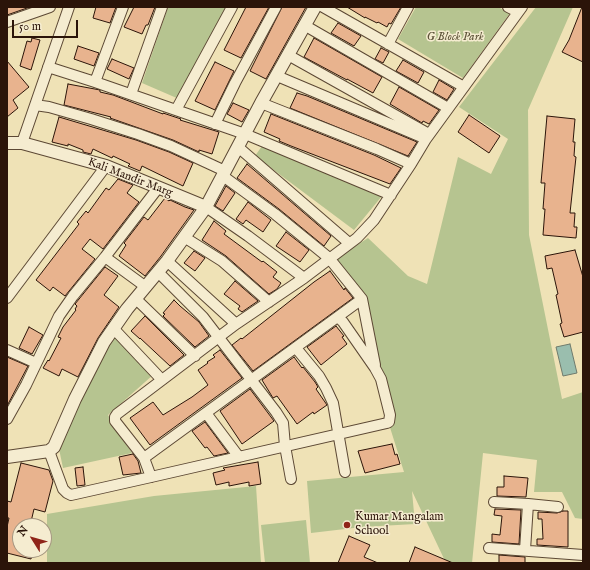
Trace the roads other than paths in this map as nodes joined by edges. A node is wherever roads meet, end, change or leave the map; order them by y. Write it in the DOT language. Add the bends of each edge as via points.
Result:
graph roads {
  1 [pos="50,7"];
  2 [pos="69,7"];
  3 [pos="124,7"];
  4 [pos="162,7"];
  5 [pos="232,7"];
  6 [pos="276,7"];
  7 [pos="315,7"];
  8 [pos="323,7"];
  9 [pos="408,7"];
  10 [pos="508,7"];
  11 [pos="520,10"];
  12 [pos="7,22"];
  13 [pos="304,25"];
  14 [pos="388,44"];
  15 [pos="288,55"];
  16 [pos="48,67"];
  17 [pos="277,76"];
  18 [pos="95,82"];
  19 [pos="464,87"];
  20 [pos="131,94"];
  21 [pos="261,104"];
  22 [pos="35,105"];
  23 [pos="448,108"];
  24 [pos="176,110"];
  25 [pos="215,124"];
  26 [pos="245,134"];
  27 [pos="428,136"];
  28 [pos="7,142"];
  29 [pos="22,143"];
  30 [pos="238,147"];
  31 [pos="411,164"];
  32 [pos="106,166"];
  33 [pos="224,173"];
  34 [pos="158,188"];
  35 [pos="391,195"];
  36 [pos="206,208"];
  37 [pos="184,237"];
  38 [pos="349,243"];
  39 [pos="105,257"];
  40 [pos="329,258"];
  41 [pos="167,261"];
  42 [pos="158,272"];
  43 [pos="304,278"];
  44 [pos="146,287"];
  45 [pos="7,298"];
  46 [pos="136,298"];
  47 [pos="362,299"];
  48 [pos="269,302"];
  49 [pos="336,318"];
  50 [pos="236,324"];
  51 [pos="113,328"];
  52 [pos="219,337"];
  53 [pos="296,348"];
  54 [pos="7,350"];
  55 [pos="195,356"];
  56 [pos="36,363"];
  57 [pos="375,368"];
  58 [pos="162,380"];
  59 [pos="251,381"];
  60 [pos="206,413"];
  61 [pos="7,419"];
  62 [pos="339,435"];
  63 [pos="285,446"];
  64 [pos="49,451"];
  65 [pos="7,457"];
  66 [pos="239,457"];
  67 [pos="144,458"];
  68 [pos="345,472"];
  69 [pos="151,477"];
  70 [pos="291,479"];
  71 [pos="494,502"];
  72 [pos="528,504"];
  73 [pos="558,507"];
  74 [pos="489,548"];
  75 [pos="525,550"];
  76 [pos="583,555"];
  1 -- 12 [label="street"];
  2 -- 16 [label="street"];
  3 -- 18 [label="street"];
  4 -- 20 [label="street"];
  5 -- 24 [label="street"];
  6 -- 25 [label="street"];
  7 -- 13 [label="street"];
  8 -- 14 [label="street"];
  9 -- 14 [label="street"];
  10 -- 11 [label="street"];
  11 -- 19 [label="street"];
  13 -- 15 [label="street"];
  13 -- 23 [label="street"];
  14 -- 19 [label="street"];
  15 -- 17 [label="street"];
  15 -- 27 [label="street"];
  16 -- 18 [label="street"];
  16 -- 22 [label="street"];
  17 -- 21 [label="street"];
  17 -- 27 [label="street"];
  18 -- 20 [label="street"];
  19 -- 23 [label="street"];
  20 -- 24 [label="street"];
  21 -- 26 [label="street"];
  21 -- 31 [label="street"];
  22 -- 29 [label="street"];
  22 -- 33 [label="street" via="138,134 185,152"];
  23 -- 27 [label="street"];
  24 -- 25 [label="street"];
  25 -- 26 [label="street"];
  26 -- 30 [label="street"];
  26 -- 35 [label="street"];
  27 -- 31 [label="street"];
  28 -- 29 [label="street, Kali Mandir Marg"];
  29 -- 32 [label="street, Kali Mandir Marg"];
  30 -- 33 [label="street"];
  30 -- 38 [label="street"];
  31 -- 35 [label="street"];
  32 -- 34 [label="street, Kali Mandir Marg"];
  32 -- 45 [label="street"];
  33 -- 36 [label="street"];
  33 -- 40 [label="street"];
  34 -- 36 [label="street, Kali Mandir Marg"];
  34 -- 39 [label="street"];
  35 -- 38 [label="street" via="374,220"];
  36 -- 37 [label="street"];
  36 -- 43 [label="street"];
  37 -- 41 [label="street"];
  37 -- 48 [label="street" via="222,262"];
  38 -- 40 [label="street"];
  39 -- 44 [label="street"];
  39 -- 56 [label="street" via="59,316"];
  40 -- 43 [label="street"];
  40 -- 47 [label="street"];
  41 -- 42 [label="street"];
  41 -- 50 [label="street"];
  42 -- 44 [label="street"];
  42 -- 52 [label="street" via="203,317"];
  43 -- 48 [label="street"];
  44 -- 46 [label="street"];
  46 -- 51 [label="street"];
  46 -- 55 [label="street"];
  47 -- 49 [label="street"];
  47 -- 57 [label="street"];
  48 -- 50 [label="street"];
  49 -- 53 [label="street"];
  49 -- 57 [label="street" via="343,322"];
  50 -- 52 [label="street"];
  51 -- 58 [label="street"];
  51 -- 64 [label="street" via="54,446"];
  52 -- 55 [label="street"];
  52 -- 59 [label="street"];
  53 -- 59 [label="street"];
  53 -- 62 [label="street" via="326,388 333,403"];
  54 -- 56 [label="street"];
  55 -- 58 [label="street"];
  56 -- 61 [label="street"];
  57 -- 62 [label="street" via="385,392 389,422"];
  58 -- 67 [label="street" via="115,417 115,421"];
  59 -- 60 [label="street"];
  59 -- 63 [label="street" via="283,423"];
  60 -- 66 [label="street"];
  60 -- 67 [label="street"];
  62 -- 63 [label="street"];
  62 -- 68 [label="street"];
  63 -- 66 [label="street"];
  63 -- 70 [label="street"];
  64 -- 65 [label="street"];
  64 -- 69 [label="street" via="63,489 71,495"];
  66 -- 69 [label="street"];
  67 -- 69 [label="street"];
  71 -- 72 [label="street"];
  72 -- 73 [label="street"];
  72 -- 75 [label="street"];
  74 -- 75 [label="street"];
  75 -- 76 [label="street"];
}
